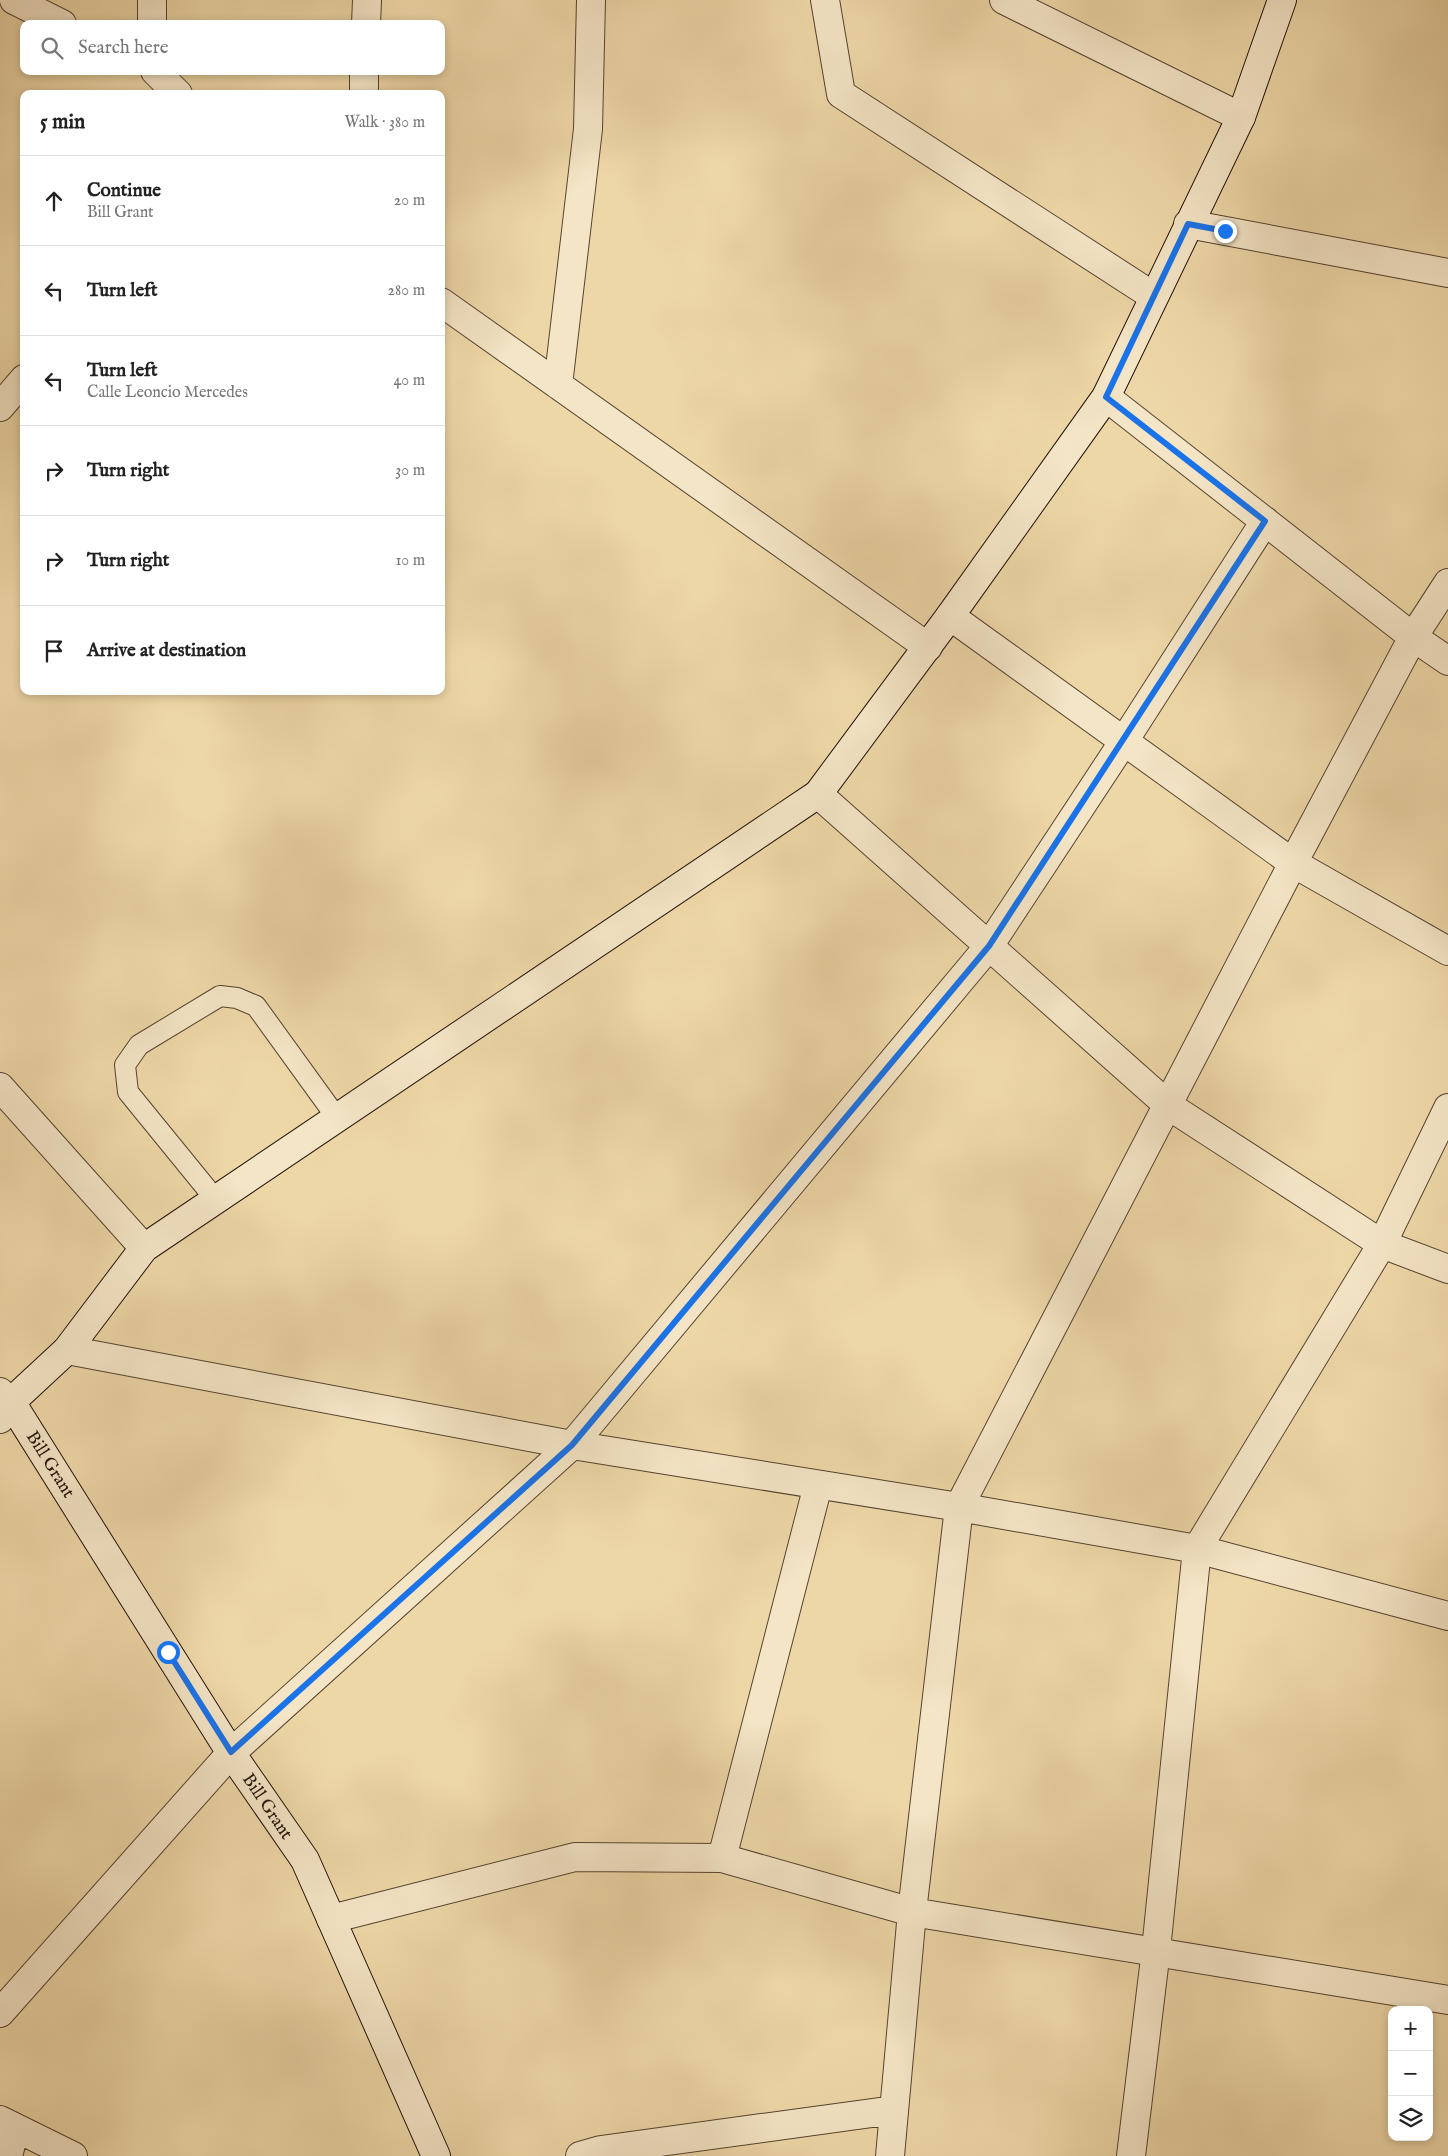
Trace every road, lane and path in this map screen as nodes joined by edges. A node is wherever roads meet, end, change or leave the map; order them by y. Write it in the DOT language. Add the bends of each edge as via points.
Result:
graph roads {
  1 [pos="14,0"];
  2 [pos="152,0"];
  3 [pos="367,0"];
  4 [pos="591,0"];
  5 [pos="825,0"];
  6 [pos="1004,0"];
  7 [pos="1282,0"];
  8 [pos="1030,6"];
  9 [pos="54,20"];
  10 [pos="152,20"];
  11 [pos="366,20"];
  12 [pos="159,75"];
  13 [pos="364,75"];
  14 [pos="174,90"];
  15 [pos="364,90"];
  16 [pos="1241,117"];
  17 [pos="1188,224"];
  18 [pos="1448,273"];
  19 [pos="1153,296"];
  20 [pos="445,305"];
  21 [pos="20,384"];
  22 [pos="558,385"];
  23 [pos="1106,397"];
  24 [pos="0,407"];
  25 [pos="1265,521"];
  26 [pos="1448,583"];
  27 [pos="950,616"];
  28 [pos="1413,637"];
  29 [pos="928,647"];
  30 [pos="1448,661"];
  31 [pos="1124,741"];
  32 [pos="818,794"];
  33 [pos="1293,863"];
  34 [pos="989,946"];
  35 [pos="1448,950"];
  36 [pos="0,1087"];
  37 [pos="1169,1106"];
  38 [pos="1448,1108"];
  39 [pos="337,1118"];
  40 [pos="216,1200"];
  41 [pos="1382,1244"];
  42 [pos="144,1248"];
  43 [pos="1448,1269"];
  44 [pos="67,1350"];
  45 [pos="4,1404"];
  46 [pos="572,1445"];
  47 [pos="818,1485"];
  48 [pos="959,1507"];
  49 [pos="1197,1549"];
  50 [pos="1448,1616"];
  51 [pos="231,1752"];
  52 [pos="722,1858"];
  53 [pos="912,1912"];
  54 [pos="331,1919"];
  55 [pos="1156,1950"];
  56 [pos="1448,2000"];
  57 [pos="0,2013"];
  58 [pos="894,2110"];
  59 [pos="8,2125"];
  60 [pos="8,2156"];
  61 [pos="73,2156"];
  62 [pos="436,2156"];
  63 [pos="580,2156"];
  64 [pos="890,2156"];
  65 [pos="1131,2156"];
  1 -- 9 [label="street"];
  2 -- 10 [label="street"];
  3 -- 11 [label="street"];
  4 -- 22 [label="street" via="588,128"];
  5 -- 19 [label="street" via="841,94"];
  6 -- 8 [label="street"];
  7 -- 16 [label="street"];
  8 -- 16 [label="street"];
  12 -- 14 [label="street"];
  13 -- 15 [label="street"];
  16 -- 17 [label="street"];
  17 -- 18 [label="street"];
  17 -- 19 [label="street"];
  19 -- 23 [label="street"];
  20 -- 22 [label="street"];
  21 -- 24 [label="street"];
  22 -- 29 [label="street"];
  23 -- 25 [label="street"];
  23 -- 27 [label="street"];
  25 -- 28 [label="street"];
  25 -- 31 [label="street"];
  26 -- 28 [label="street"];
  27 -- 29 [label="street"];
  27 -- 31 [label="street"];
  28 -- 30 [label="street"];
  28 -- 33 [label="street"];
  29 -- 32 [label="street"];
  31 -- 33 [label="street"];
  31 -- 34 [label="street"];
  32 -- 34 [label="street"];
  32 -- 39 [label="street"];
  33 -- 35 [label="street"];
  33 -- 37 [label="street"];
  34 -- 37 [label="street"];
  34 -- 46 [label="street"];
  36 -- 42 [label="street"];
  37 -- 41 [label="street"];
  37 -- 48 [label="street"];
  38 -- 41 [label="street"];
  39 -- 40 [label="street"];
  39 -- 40 [label="lane" via="256,1006 237,998 220,996 139,1045 125,1065 128,1092"];
  40 -- 42 [label="street"];
  41 -- 43 [label="street"];
  41 -- 49 [label="street"];
  42 -- 44 [label="street"];
  44 -- 45 [label="street"];
  44 -- 46 [label="street"];
  45 -- 51 [label="street, Bill Grant"];
  46 -- 47 [label="street"];
  46 -- 51 [label="street"];
  47 -- 48 [label="street"];
  47 -- 52 [label="street"];
  48 -- 49 [label="street"];
  48 -- 53 [label="street"];
  49 -- 50 [label="street"];
  49 -- 55 [label="street"];
  51 -- 54 [label="street, Bill Grant" via="305,1860"];
  51 -- 57 [label="street"];
  52 -- 53 [label="street"];
  52 -- 54 [label="street" via="575,1857"];
  53 -- 55 [label="street"];
  53 -- 58 [label="street"];
  54 -- 62 [label="street, Bill Grant"];
  55 -- 56 [label="street"];
  55 -- 65 [label="street"];
  58 -- 63 [label="street" via="601,2150"];
  58 -- 64 [label="street"];
  59 -- 60 [label="street"];
  59 -- 61 [label="street"];
}
